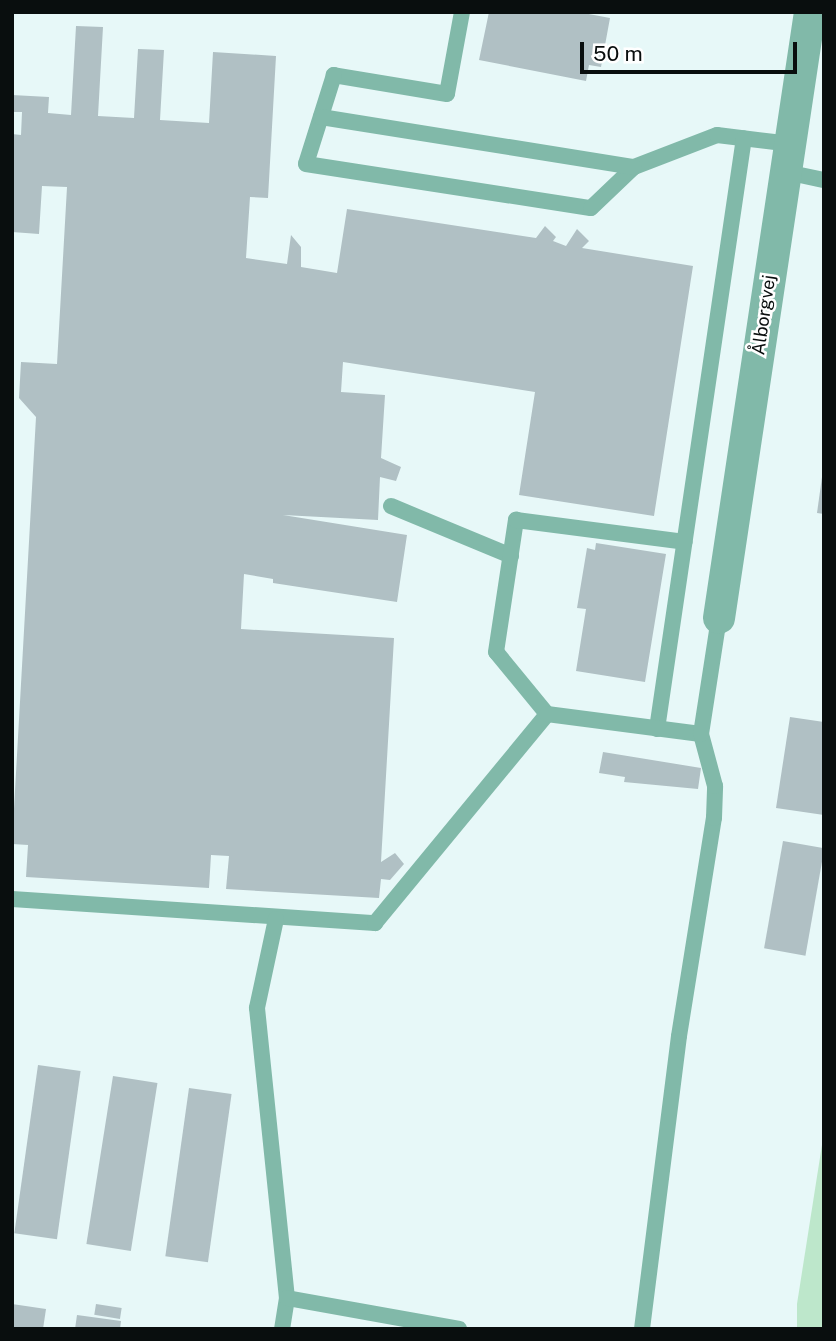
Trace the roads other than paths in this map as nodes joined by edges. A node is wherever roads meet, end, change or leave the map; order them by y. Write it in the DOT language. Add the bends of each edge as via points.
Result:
graph roads {
  1 [pos="462,12"];
  2 [pos="810,12"];
  3 [pos="321,117"];
  4 [pos="744,138"];
  5 [pos="788,158"];
  6 [pos="634,167"];
  7 [pos="824,180"];
  8 [pos="391,506"];
  9 [pos="685,542"];
  10 [pos="511,556"];
  11 [pos="719,618"];
  12 [pos="547,713"];
  13 [pos="657,729"];
  14 [pos="701,734"];
  15 [pos="12,899"];
  16 [pos="276,919"];
  17 [pos="287,1298"];
  18 [pos="282,1329"];
  19 [pos="459,1329"];
  20 [pos="642,1329"];
  1 -- 3 [label="lane" via="447,94 334,75"];
  2 -- 5 [label="street, Ålborgvej"];
  3 -- 6 [label="lane"];
  3 -- 6 [label="lane" via="306,164 591,208"];
  4 -- 5 [label="lane"];
  4 -- 6 [label="lane" via="716,135"];
  4 -- 9 [label="lane"];
  5 -- 7 [label="lane"];
  5 -- 11 [label="street, Ålborgvej"];
  8 -- 10 [label="lane"];
  9 -- 10 [label="lane" via="516,520"];
  9 -- 13 [label="lane"];
  10 -- 12 [label="lane" via="496,652"];
  11 -- 14 [label="lane"];
  12 -- 13 [label="lane"];
  12 -- 16 [label="lane" via="375,923"];
  13 -- 14 [label="lane"];
  14 -- 20 [label="lane" via="715,786 714,818 679,1036"];
  15 -- 16 [label="lane"];
  16 -- 17 [label="lane" via="257,1008"];
  17 -- 18 [label="lane"];
  17 -- 19 [label="lane"];
}
